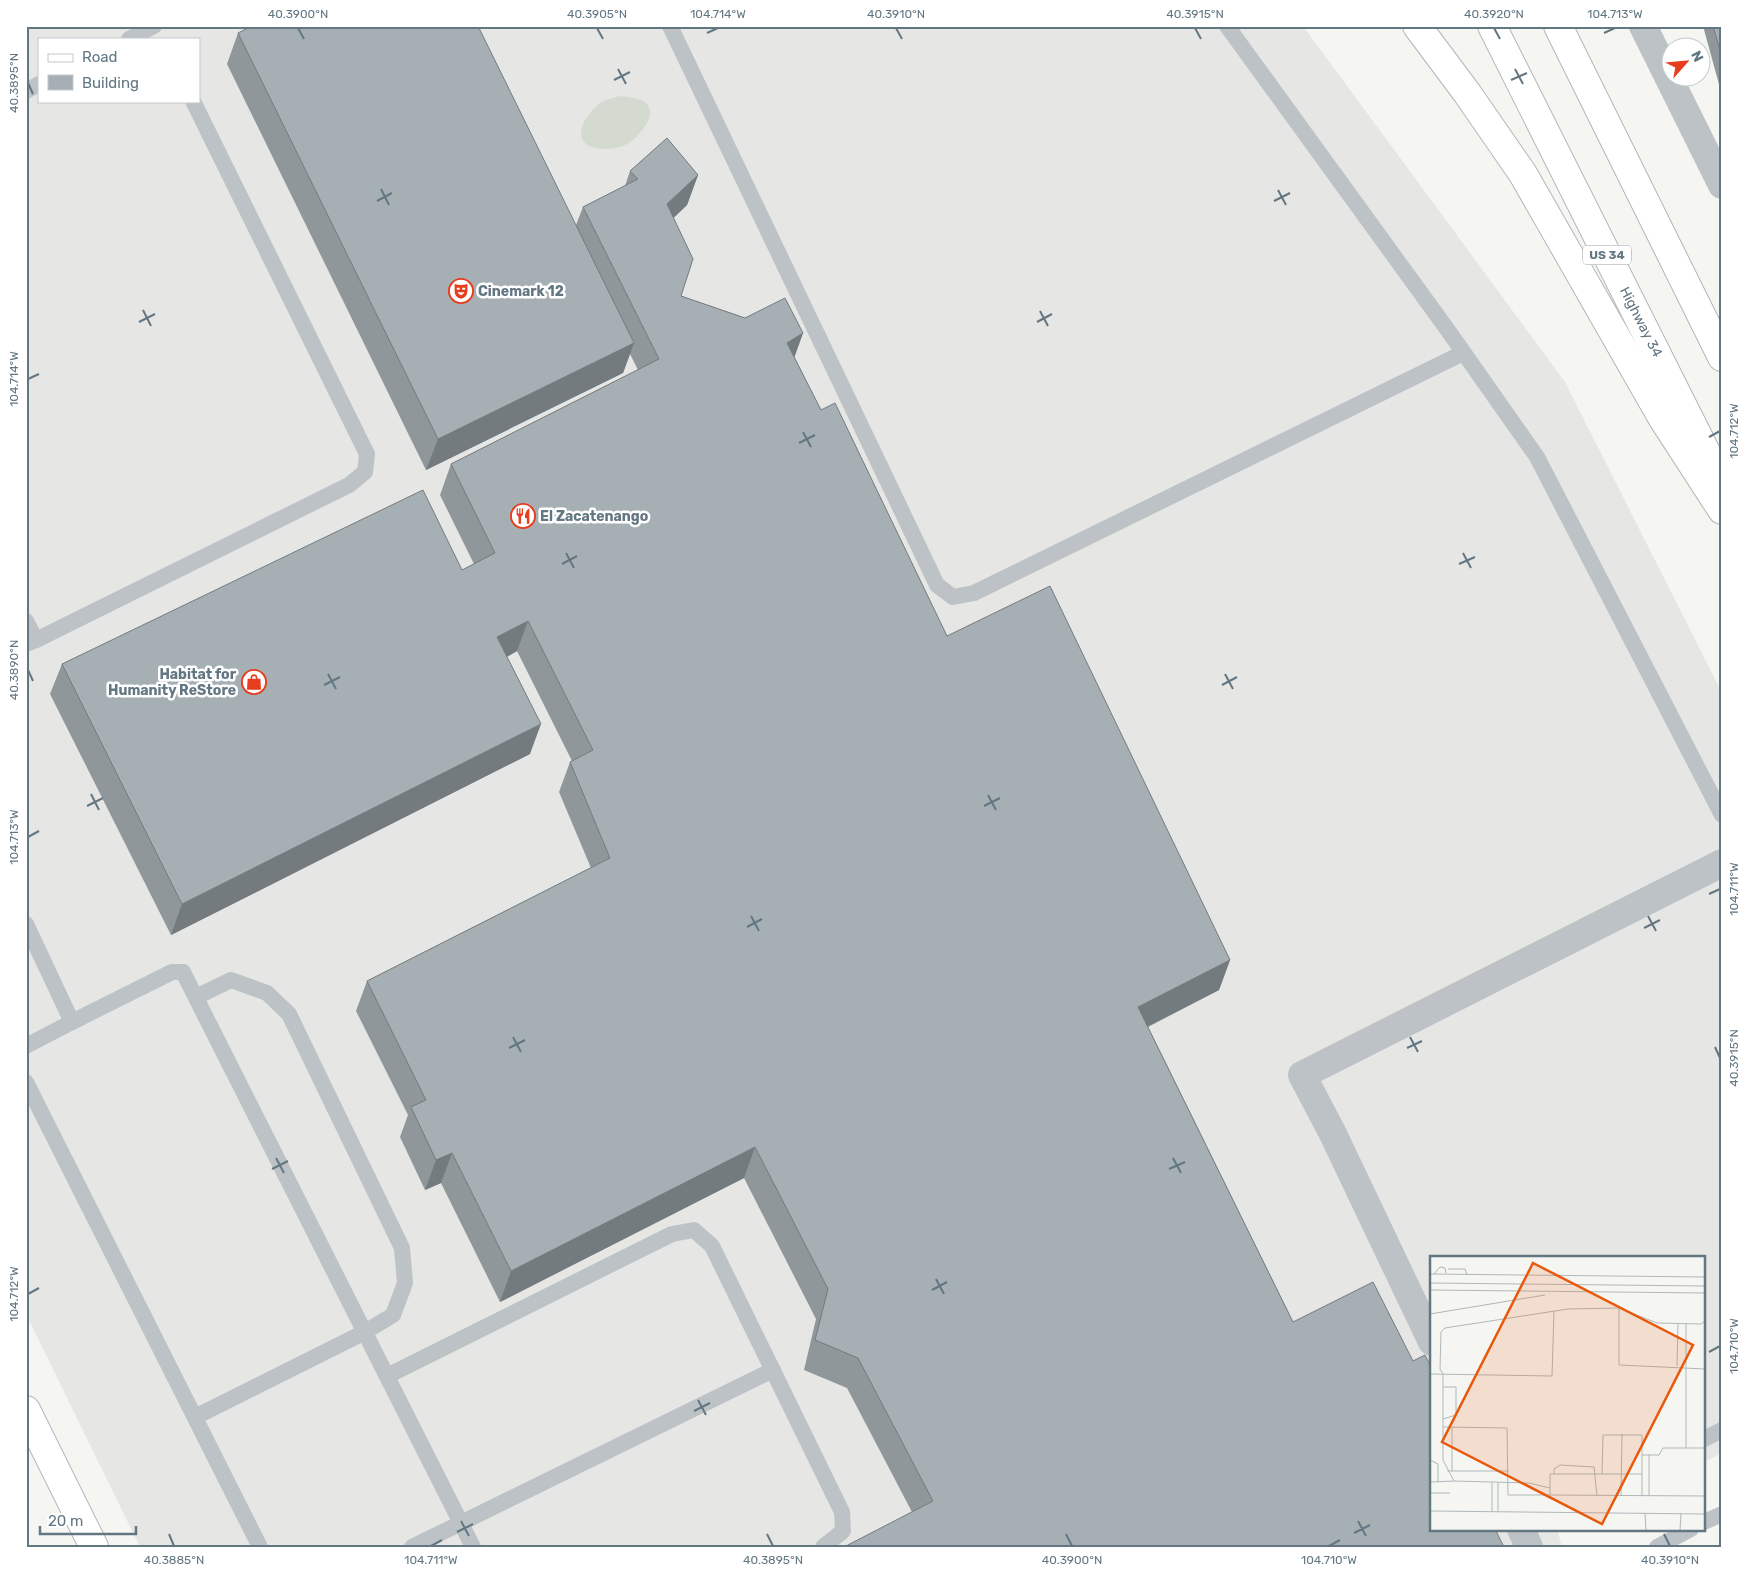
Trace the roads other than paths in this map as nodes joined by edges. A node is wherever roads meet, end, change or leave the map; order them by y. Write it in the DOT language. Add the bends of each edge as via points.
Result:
graph roads {
  1 [pos="155,26"];
  2 [pos="670,26"];
  3 [pos="1226,26"];
  4 [pos="1417,26"];
  5 [pos="1492,26"];
  6 [pos="1558,26"];
  7 [pos="1643,26"];
  8 [pos="131,38"];
  9 [pos="161,38"];
  10 [pos="38,85"];
  11 [pos="26,91"];
  12 [pos="193,102"];
  13 [pos="1722,185"];
  14 [pos="1463,353"];
  15 [pos="1722,357"];
  16 [pos="1722,484"];
  17 [pos="1722,510"];
  18 [pos="26,621"];
  19 [pos="31,642"];
  20 [pos="1722,815"];
  21 [pos="1722,863"];
  22 [pos="26,924"];
  23 [pos="196,997"];
  24 [pos="72,1022"];
  25 [pos="26,1046"];
  26 [pos="26,1082"];
  27 [pos="364,1332"];
  28 [pos="1430,1338"];
  29 [pos="773,1370"];
  30 [pos="387,1376"];
  31 [pos="26,1410"];
  32 [pos="195,1417"];
  33 [pos="1722,1430"];
  34 [pos="1706,1438"];
  35 [pos="1722,1514"];
  36 [pos="1706,1521"];
  37 [pos="460,1522"];
  38 [pos="1521,1530"];
  39 [pos="1689,1530"];
  40 [pos="94,1547"];
  41 [pos="260,1547"];
  42 [pos="412,1547"];
  43 [pos="473,1547"];
  44 [pos="823,1547"];
  45 [pos="1529,1547"];
  46 [pos="1657,1547"];
  1 -- 8 [label="lane"];
  1 -- 9 [label="lane"];
  2 -- 14 [label="lane" via="937,585 953,597 974,593"];
  3 -- 14 [label="lane"];
  4 -- 17 [label="main road" via="1523,174 1663,419"];
  5 -- 16 [label="main road, Highway 34 / US 34"];
  6 -- 15 [label="main road"];
  7 -- 13 [label="street"];
  10 -- 11 [label="lane"];
  12 -- 19 [label="lane" via="367,454 364,472 349,485"];
  14 -- 20 [label="lane" via="1538,457"];
  18 -- 19 [label="lane"];
  21 -- 28 [label="street" via="1302,1075"];
  22 -- 24 [label="lane"];
  23 -- 24 [label="lane" via="183,972 172,972"];
  23 -- 27 [label="lane"];
  23 -- 27 [label="lane" via="231,980 267,994 290,1014 402,1248 404,1283 393,1315"];
  24 -- 25 [label="lane"];
  26 -- 32 [label="lane"];
  27 -- 30 [label="lane"];
  27 -- 32 [label="lane"];
  29 -- 30 [label="lane" via="712,1246 694,1230 672,1234"];
  29 -- 37 [label="lane"];
  29 -- 44 [label="lane" via="842,1512 843,1531"];
  30 -- 37 [label="lane"];
  31 -- 40 [label="main road"];
  32 -- 41 [label="lane"];
  33 -- 34 [label="lane"];
  35 -- 36 [label="lane"];
  37 -- 42 [label="lane"];
  37 -- 43 [label="lane"];
  38 -- 45 [label="street"];
  39 -- 46 [label="lane"];
}
